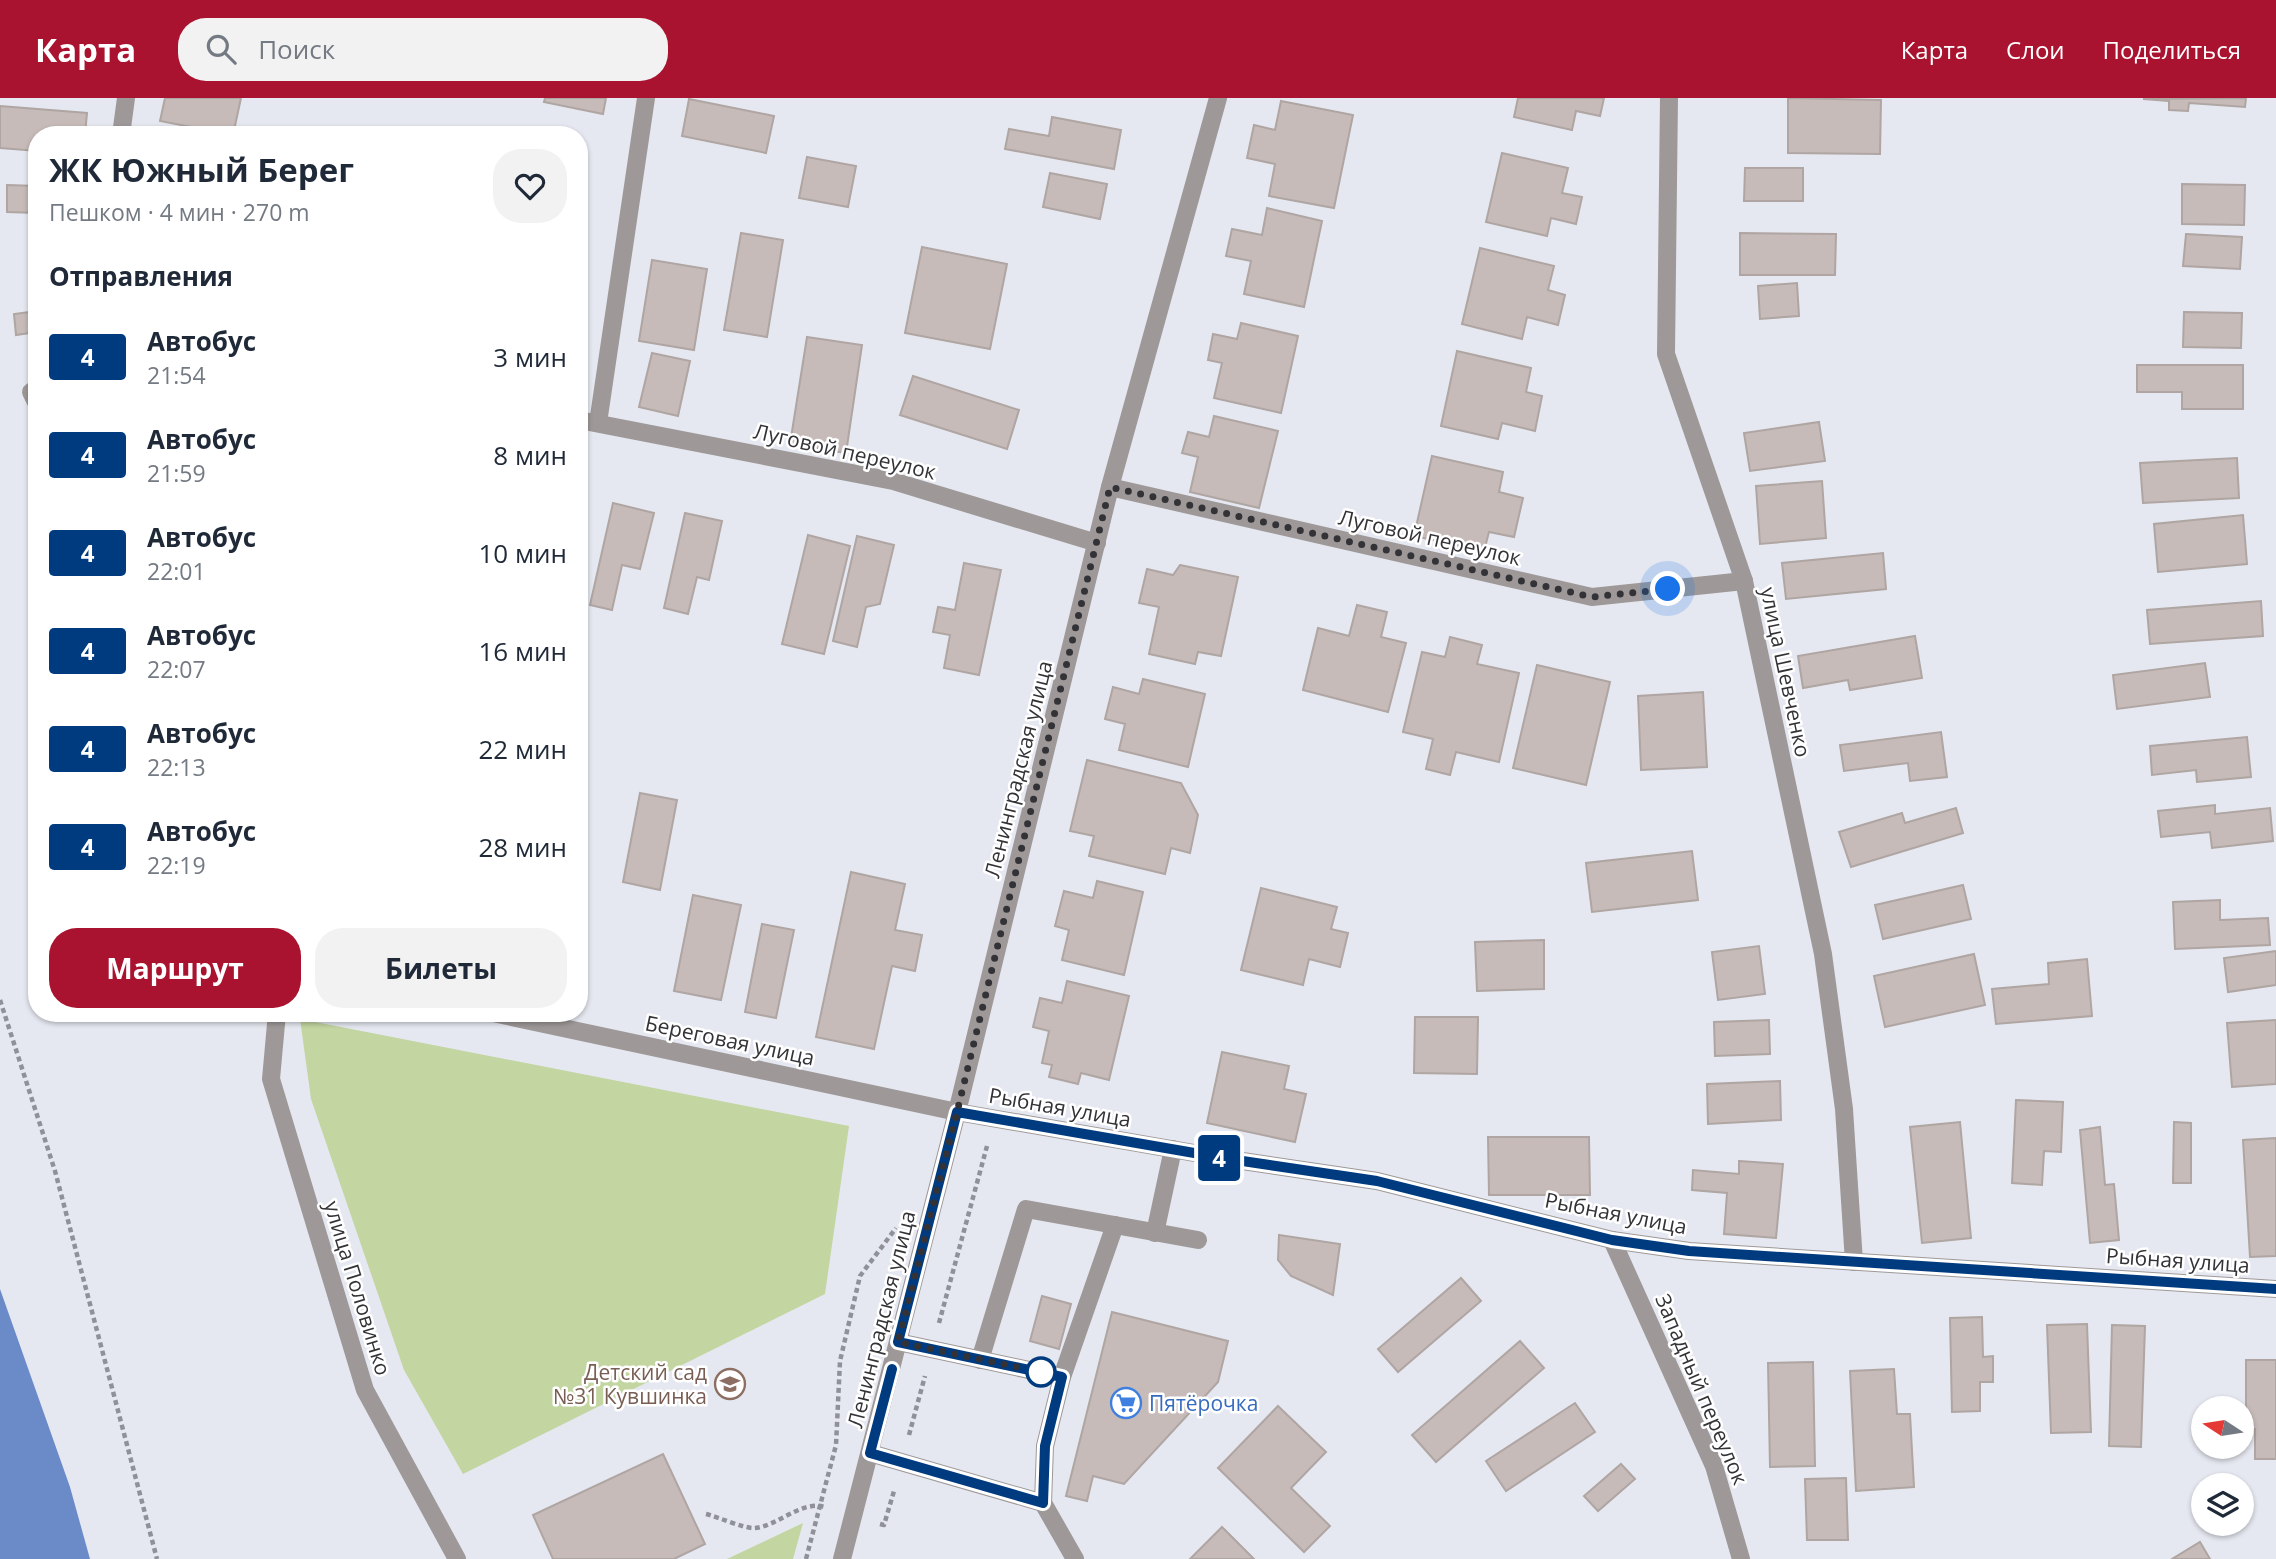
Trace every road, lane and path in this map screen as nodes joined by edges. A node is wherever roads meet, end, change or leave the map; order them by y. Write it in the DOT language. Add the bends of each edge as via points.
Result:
graph roads {
  1 [pos="126,98"];
  2 [pos="646,98"];
  3 [pos="1218,98"];
  4 [pos="1670,98"];
  5 [pos="122,126"];
  6 [pos="588,421"];
  7 [pos="598,423"];
  8 [pos="1110,487"];
  9 [pos="1097,543"];
  10 [pos="1744,581"];
  11 [pos="0,1000"];
  12 [pos="276,1022"];
  13 [pos="536,1022"];
  14 [pos="957,1112"];
  15 [pos="1174,1149"];
  16 [pos="902,1219"];
  17 [pos="1115,1225"];
  18 [pos="1155,1233"];
  19 [pos="1198,1240"];
  20 [pos="1612,1240"];
  21 [pos="1854,1262"];
  22 [pos="2276,1289"];
  23 [pos="898,1342"];
  24 [pos="980,1360"];
  25 [pos="1062,1377"];
  26 [pos="870,1453"];
  27 [pos="1043,1503"];
  28 [pos="157,1559"];
  29 [pos="457,1559"];
  30 [pos="806,1559"];
  31 [pos="842,1559"];
  32 [pos="1075,1559"];
  33 [pos="1741,1559"];
  1 -- 5 [label="street"];
  2 -- 7 [label="street"];
  3 -- 8 [label="street, Ленинградская улица"];
  4 -- 10 [label="street, улица Шевченко" via="1665,354"];
  6 -- 7 [label="street, Луговой переулок"];
  7 -- 9 [label="street, Луговой переулок" via="893,481"];
  8 -- 9 [label="street, Ленинградская улица"];
  8 -- 10 [label="street, Луговой переулок" via="1592,597"];
  9 -- 14 [label="street, Ленинградская улица"];
  10 -- 21 [label="street, улица Шевченко" via="1823,954 1844,1110"];
  11 -- 28 [label="path" via="55,1171"];
  12 -- 29 [label="street, улица Половинко" via="271,1079 365,1390"];
  13 -- 14 [label="street, Береговая улица"];
  14 -- 15 [label="street, Рыбная улица"];
  14 -- 23 [label="street, Ленинградская улица"];
  15 -- 18 [label="street"];
  15 -- 20 [label="street, Рыбная улица" via="1377,1181"];
  16 -- 30 [label="path" via="860,1276 840,1361 836,1445"];
  17 -- 18 [label="street"];
  17 -- 24 [label="street" via="1026,1209"];
  17 -- 25 [label="street"];
  18 -- 19 [label="street"];
  20 -- 21 [label="street, Рыбная улица" via="1689,1251"];
  20 -- 33 [label="street, Западный переулок" via="1714,1466"];
  21 -- 22 [label="street, Рыбная улица"];
  23 -- 24 [label="street"];
  23 -- 26 [label="street, Ленинградская улица"];
  24 -- 25 [label="street"];
  25 -- 27 [label="street" via="1045,1446"];
  26 -- 27 [label="street, Ленинградская улица"];
  26 -- 31 [label="street, Ленинградская улица"];
  27 -- 32 [label="street"];
}
